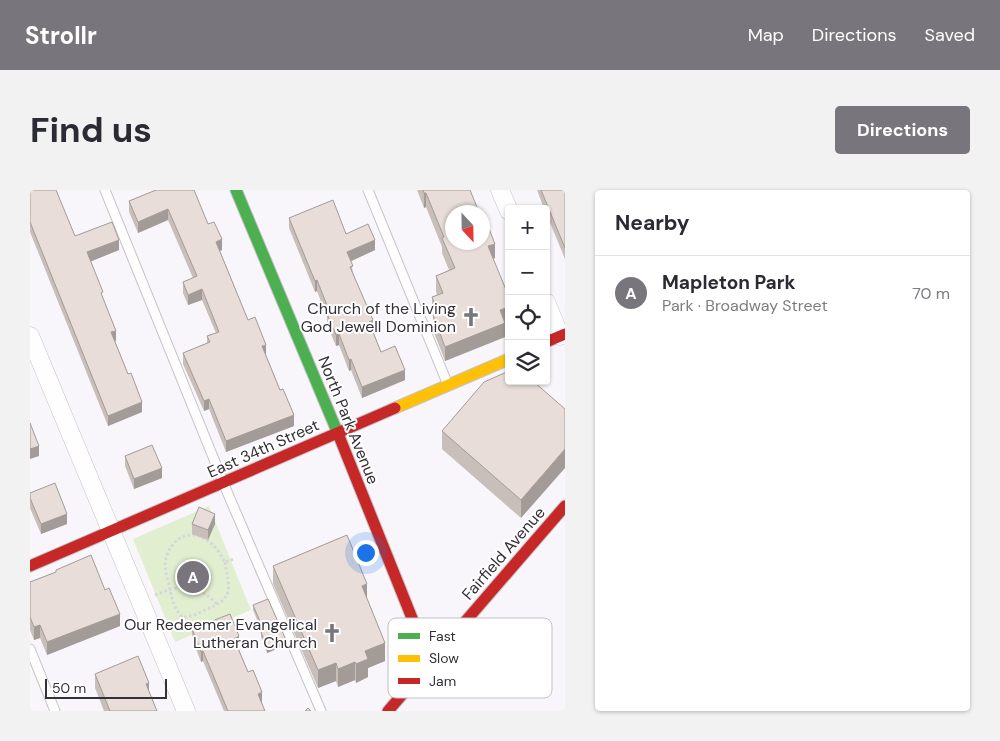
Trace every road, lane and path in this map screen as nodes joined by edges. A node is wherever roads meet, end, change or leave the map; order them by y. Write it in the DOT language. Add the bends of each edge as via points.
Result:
graph roads {
  1 [pos="105,190"];
  2 [pos="236,190"];
  3 [pos="368,190"];
  4 [pos="500,190"];
  5 [pos="506,205"];
  6 [pos="550,315"];
  7 [pos="30,336"];
  8 [pos="557,338"];
  9 [pos="505,361"];
  10 [pos="448,385"];
  11 [pos="338,433"];
  12 [pos="224,483"];
  13 [pos="565,506"];
  14 [pos="112,531"];
  15 [pos="234,559"];
  16 [pos="225,562"];
  17 [pos="30,566"];
  18 [pos="170,589"];
  19 [pos="154,595"];
  20 [pos="218,604"];
  21 [pos="412,618"];
  22 [pos="469,618"];
  23 [pos="30,650"];
  24 [pos="399,698"];
  25 [pos="55,711"];
  26 [pos="186,711"];
  27 [pos="321,711"];
  28 [pos="388,711"];
  1 -- 12 [label="lane"];
  2 -- 11 [label="street, North Park Avenue"];
  3 -- 10 [label="lane"];
  4 -- 5 [label="street"];
  6 -- 8 [label="street"];
  7 -- 14 [label="street"];
  9 -- 10 [label="street, East 34th Street"];
  10 -- 11 [label="street, East 34th Street"];
  11 -- 12 [label="street, East 34th Street"];
  11 -- 21 [label="street, North Park Avenue"];
  12 -- 14 [label="street, East 34th Street"];
  12 -- 27 [label="lane"];
  13 -- 22 [label="street, Fairfield Avenue"];
  14 -- 17 [label="street, East 34th Street"];
  14 -- 26 [label="street"];
  15 -- 16 [label="path"];
  16 -- 18 [label="path" via="210,543 186,534 178,539 165,559"];
  16 -- 20 [label="path" via="227,597"];
  18 -- 19 [label="path"];
  18 -- 20 [label="path" via="188,587 201,590"];
  18 -- 20 [label="path" via="176,610 182,617"];
  23 -- 25 [label="lane"];
  24 -- 28 [label="street, Fairfield Avenue"];
}
